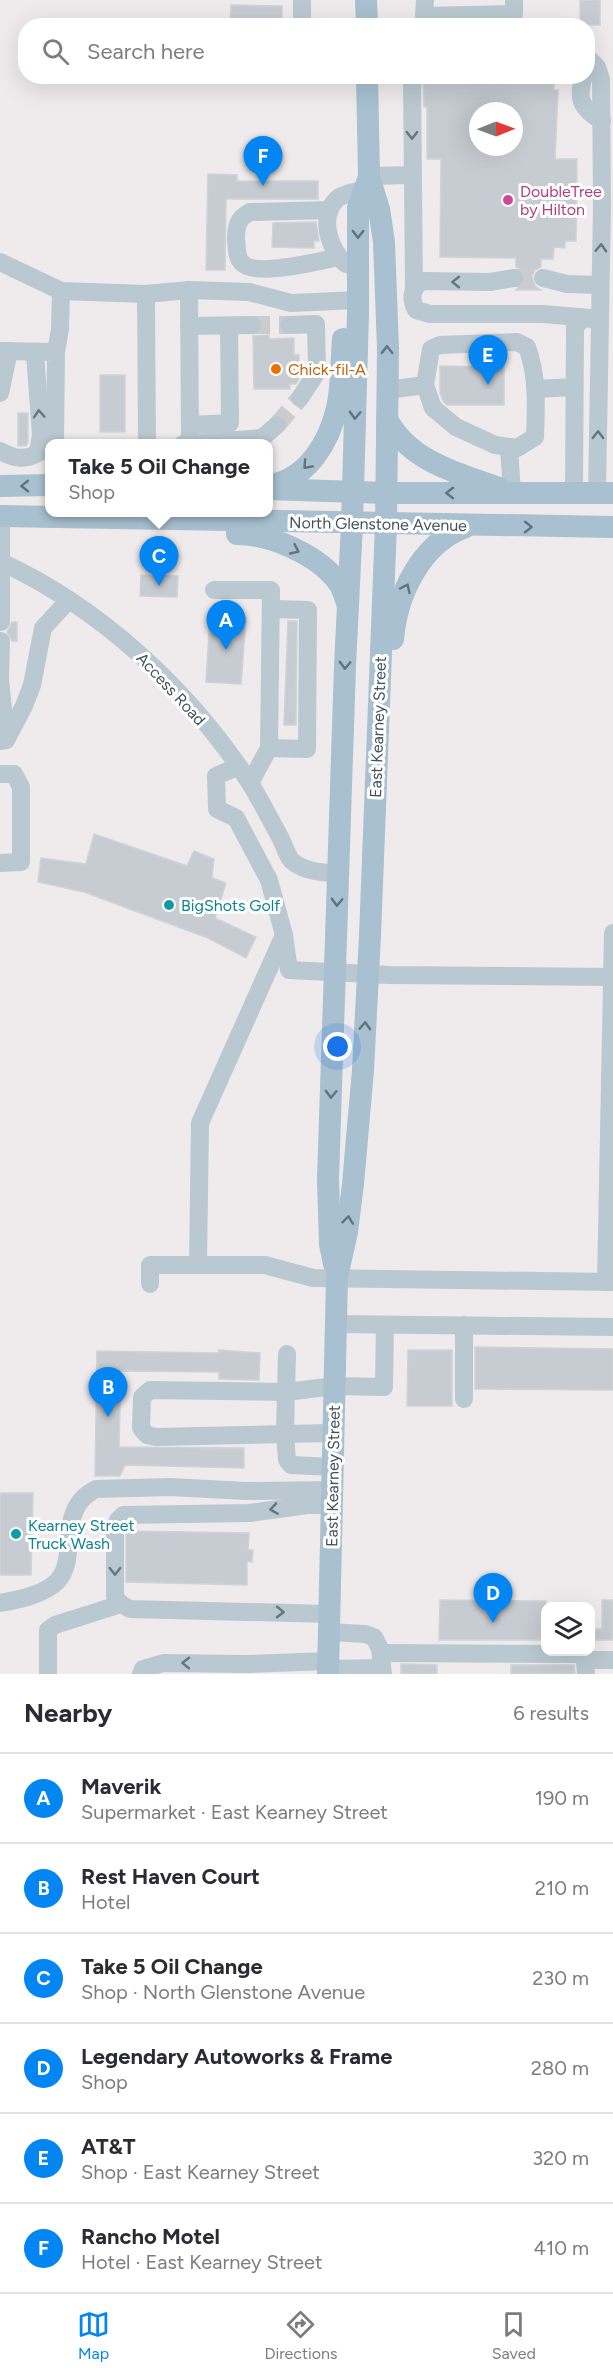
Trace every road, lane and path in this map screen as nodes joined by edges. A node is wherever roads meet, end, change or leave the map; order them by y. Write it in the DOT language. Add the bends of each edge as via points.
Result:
graph roads {
  1 [pos="302,0"];
  2 [pos="366,0"];
  3 [pos="424,0"];
  4 [pos="514,0"];
  5 [pos="471,8"];
  6 [pos="302,18"];
  7 [pos="367,18"];
  8 [pos="595,67"];
  9 [pos="367,84"];
  10 [pos="412,84"];
  11 [pos="413,175"];
  12 [pos="367,181"];
  13 [pos="608,206"];
  14 [pos="330,210"];
  15 [pos="338,257"];
  16 [pos="0,262"];
  17 [pos="358,274"];
  18 [pos="514,278"];
  19 [pos="543,278"];
  20 [pos="600,285"];
  21 [pos="414,288"];
  22 [pos="189,290"];
  23 [pos="61,291"];
  24 [pos="146,294"];
  25 [pos="358,307"];
  26 [pos="595,323"];
  27 [pos="252,325"];
  28 [pos="289,325"];
  29 [pos="189,326"];
  30 [pos="229,326"];
  31 [pos="5,351"];
  32 [pos="56,352"];
  33 [pos="35,353"];
  34 [pos="606,381"];
  35 [pos="424,385"];
  36 [pos="574,387"];
  37 [pos="387,390"];
  38 [pos="536,390"];
  39 [pos="0,393"];
  40 [pos="300,398"];
  41 [pos="387,419"];
  42 [pos="277,425"];
  43 [pos="188,438"];
  44 [pos="55,439"];
  45 [pos="147,439"];
  46 [pos="509,447"];
  47 [pos="0,451"];
  48 [pos="45,485"];
  49 [pos="273,485"];
  50 [pos="0,486"];
  51 [pos="273,487"];
  52 [pos="353,492"];
  53 [pos="386,493"];
  54 [pos="512,493"];
  55 [pos="574,493"];
  56 [pos="605,494"];
  57 [pos="0,516"];
  58 [pos="31,516"];
  59 [pos="45,516"];
  60 [pos="71,517"];
  61 [pos="352,524"];
  62 [pos="386,524"];
  63 [pos="470,526"];
  64 [pos="556,527"];
  65 [pos="613,527"];
  66 [pos="613,538"];
  67 [pos="1,562"];
  68 [pos="214,590"];
  69 [pos="68,601"];
  70 [pos="348,607"];
  71 [pos="271,609"];
  72 [pos="2,622"];
  73 [pos="1,641"];
  74 [pos="3,740"];
  75 [pos="269,748"];
  76 [pos="237,767"];
  77 [pos="0,774"];
  78 [pos="250,783"];
  79 [pos="0,863"];
  80 [pos="338,873"];
  81 [pos="613,933"];
  82 [pos="284,934"];
  83 [pos="370,936"];
  84 [pos="335,973"];
  85 [pos="368,974"];
  86 [pos="612,977"];
  87 [pos="198,1265"];
  88 [pos="337,1278"];
  89 [pos="610,1282"];
  90 [pos="150,1284"];
  91 [pos="336,1324"];
  92 [pos="385,1325"];
  93 [pos="464,1325"];
  94 [pos="613,1327"];
  95 [pos="287,1354"];
  96 [pos="335,1386"];
  97 [pos="286,1392"];
  98 [pos="464,1399"];
  99 [pos="334,1433"];
  100 [pos="285,1434"];
  101 [pos="333,1488"];
  102 [pos="0,1603"];
  103 [pos="121,1604"];
  104 [pos="329,1623"];
  105 [pos="613,1660"];
  106 [pos="382,1665"];
  107 [pos="586,1667"];
  108 [pos="328,1668"];
  109 [pos="48,1674"];
  110 [pos="141,1674"];
  1 -- 6 [label="lane"];
  2 -- 7 [label="main road"];
  3 -- 5 [label="lane" via="424,16"];
  4 -- 5 [label="lane" via="514,14"];
  8 -- 13 [label="lane" via="601,79"];
  9 -- 12 [label="main road, East Kearney Street"];
  10 -- 11 [label="lane, one-way"];
  11 -- 12 [label="lane"];
  11 -- 21 [label="lane"];
  12 -- 14 [label="lane" via="342,195"];
  12 -- 17 [label="main road, East Kearney Street, one-way" via="358,208"];
  37 -- 12 [label="main road, East Kearney Street, one-way" via="384,242 379,209"];
  20 -- 13 [label="lane, one-way"];
  14 -- 15 [label="lane" via="329,238"];
  14 -- 15 [label="lane" via="250,212 237,224 237,254 248,267 266,269"];
  15 -- 17 [label="lane"];
  16 -- 23 [label="lane"];
  17 -- 25 [label="main road, East Kearney Street"];
  18 -- 21 [label="lane, one-way" via="424,281"];
  19 -- 20 [label="lane" via="567,284"];
  20 -- 26 [label="lane"];
  21 -- 26 [label="lane" via="412,304 421,313 558,315"];
  22 -- 24 [label="lane"];
  22 -- 25 [label="lane" via="249,292 291,303"];
  22 -- 29 [label="lane"];
  23 -- 24 [label="lane"];
  23 -- 32 [label="lane"];
  24 -- 45 [label="lane"];
  25 -- 49 [label="main road, one-way" via="343,339 337,408 320,450 294,478"];
  25 -- 52 [label="main road, East Kearney Street, one-way"];
  26 -- 34 [label="lane"];
  26 -- 36 [label="lane" via="579,321 575,327"];
  27 -- 30 [label="lane"];
  28 -- 40 [label="lane" via="316,324 317,372"];
  29 -- 30 [label="lane"];
  29 -- 43 [label="lane"];
  30 -- 43 [label="lane" via="230,423"];
  31 -- 33 [label="lane"];
  31 -- 39 [label="lane"];
  32 -- 33 [label="lane"];
  32 -- 44 [label="lane"];
  47 -- 33 [label="lane, one-way" via="14,458 29,458 38,453 41,435"];
  56 -- 34 [label="lane, one-way"];
  35 -- 37 [label="lane"];
  35 -- 38 [label="lane" via="431,349 440,345 517,342 528,347"];
  35 -- 46 [label="lane" via="433,408 456,427 495,445"];
  36 -- 38 [label="lane"];
  36 -- 55 [label="lane"];
  37 -- 41 [label="main road, East Kearney Street"];
  38 -- 46 [label="lane" via="535,437 517,448"];
  41 -- 53 [label="main road, East Kearney Street"];
  41 -- 54 [label="main road" via="399,438 427,459"];
  42 -- 43 [label="lane" via="262,438"];
  46 -- 54 [label="lane"];
  48 -- 50 [label="main road, one-way"];
  51 -- 52 [label="main road, North Glenstone Avenue"];
  52 -- 53 [label="main road, North Glenstone Avenue"];
  52 -- 61 [label="main road, East Kearney Street"];
  54 -- 53 [label="main road, North Glenstone Avenue, one-way"];
  53 -- 62 [label="main road, East Kearney Street"];
  54 -- 55 [label="main road, North Glenstone Avenue"];
  55 -- 56 [label="main road, North Glenstone Avenue"];
  57 -- 58 [label="main road, North Glenstone Avenue"];
  57 -- 67 [label="lane"];
  58 -- 59 [label="main road, North Glenstone Avenue"];
  58 -- 70 [label="main road, one-way" via="93,530 262,536 305,555 330,573 341,586"];
  60 -- 61 [label="main road, North Glenstone Avenue"];
  61 -- 62 [label="main road, North Glenstone Avenue"];
  61 -- 70 [label="main road, East Kearney Street"];
  62 -- 63 [label="main road, North Glenstone Avenue"];
  62 -- 83 [label="main road, East Kearney Street"];
  63 -- 64 [label="main road, North Glenstone Avenue, one-way"];
  83 -- 63 [label="main road, one-way" via="387,832 392,650 398,608 412,575 436,544"];
  64 -- 65 [label="main road, North Glenstone Avenue"];
  64 -- 66 [label="main road"];
  67 -- 69 [label="lane, Access Road"];
  67 -- 72 [label="lane"];
  68 -- 71 [label="lane" via="271,590"];
  69 -- 74 [label="lane" via="43,628 32,685"];
  69 -- 76 [label="lane, Access Road" via="119,635 181,694"];
  70 -- 80 [label="main road, East Kearney Street, one-way"];
  71 -- 75 [label="lane"];
  71 -- 75 [label="lane" via="308,610 307,749"];
  73 -- 74 [label="lane"];
  75 -- 78 [label="lane"];
  76 -- 78 [label="lane, Access Road"];
  76 -- 82 [label="lane" via="216,776 217,809 236,818 244,830 269,880"];
  77 -- 79 [label="lane" via="15,774 29,787 21,862"];
  78 -- 80 [label="lane, Access Road" via="291,860 307,868"];
  80 -- 84 [label="main road, East Kearney Street, one-way"];
  81 -- 86 [label="lane"];
  82 -- 84 [label="lane" via="289,970"];
  82 -- 87 [label="lane" via="200,1123"];
  83 -- 85 [label="main road, East Kearney Street"];
  84 -- 85 [label="lane"];
  84 -- 88 [label="main road, East Kearney Street, one-way" via="328,1179 330,1244"];
  85 -- 86 [label="lane"];
  88 -- 85 [label="main road, East Kearney Street, one-way" via="353,1184"];
  86 -- 89 [label="lane"];
  87 -- 88 [label="lane" via="265,1265 313,1278"];
  87 -- 90 [label="lane" via="150,1265"];
  88 -- 89 [label="lane"];
  88 -- 91 [label="main road, East Kearney Street"];
  91 -- 92 [label="lane"];
  91 -- 96 [label="main road, East Kearney Street"];
  92 -- 93 [label="lane"];
  92 -- 96 [label="lane" via="384,1387"];
  93 -- 94 [label="lane"];
  93 -- 98 [label="lane"];
  95 -- 97 [label="lane"];
  96 -- 97 [label="lane"];
  96 -- 99 [label="main road, East Kearney Street"];
  97 -- 100 [label="lane"];
  97 -- 100 [label="lane" via="150,1389 141,1403 141,1428 156,1437"];
  99 -- 100 [label="lane"];
  99 -- 101 [label="main road, East Kearney Street"];
  100 -- 101 [label="lane" via="291,1465"];
  101 -- 102 [label="lane" via="96,1489 74,1508 65,1568 54,1584 35,1594"];
  101 -- 103 [label="lane, one-way" via="307,1505 250,1513 123,1515 115,1530 115,1597"];
  101 -- 104 [label="main road, East Kearney Street"];
  103 -- 104 [label="lane, one-way" via="130,1609"];
  103 -- 109 [label="lane" via="48,1630"];
  104 -- 106 [label="lane" via="374,1637"];
  104 -- 108 [label="main road, East Kearney Street"];
  105 -- 107 [label="lane"];
  106 -- 107 [label="lane" via="570,1653 579,1654"];
  106 -- 108 [label="lane"];
  108 -- 110 [label="lane, one-way" via="163,1663 143,1669"];
}
